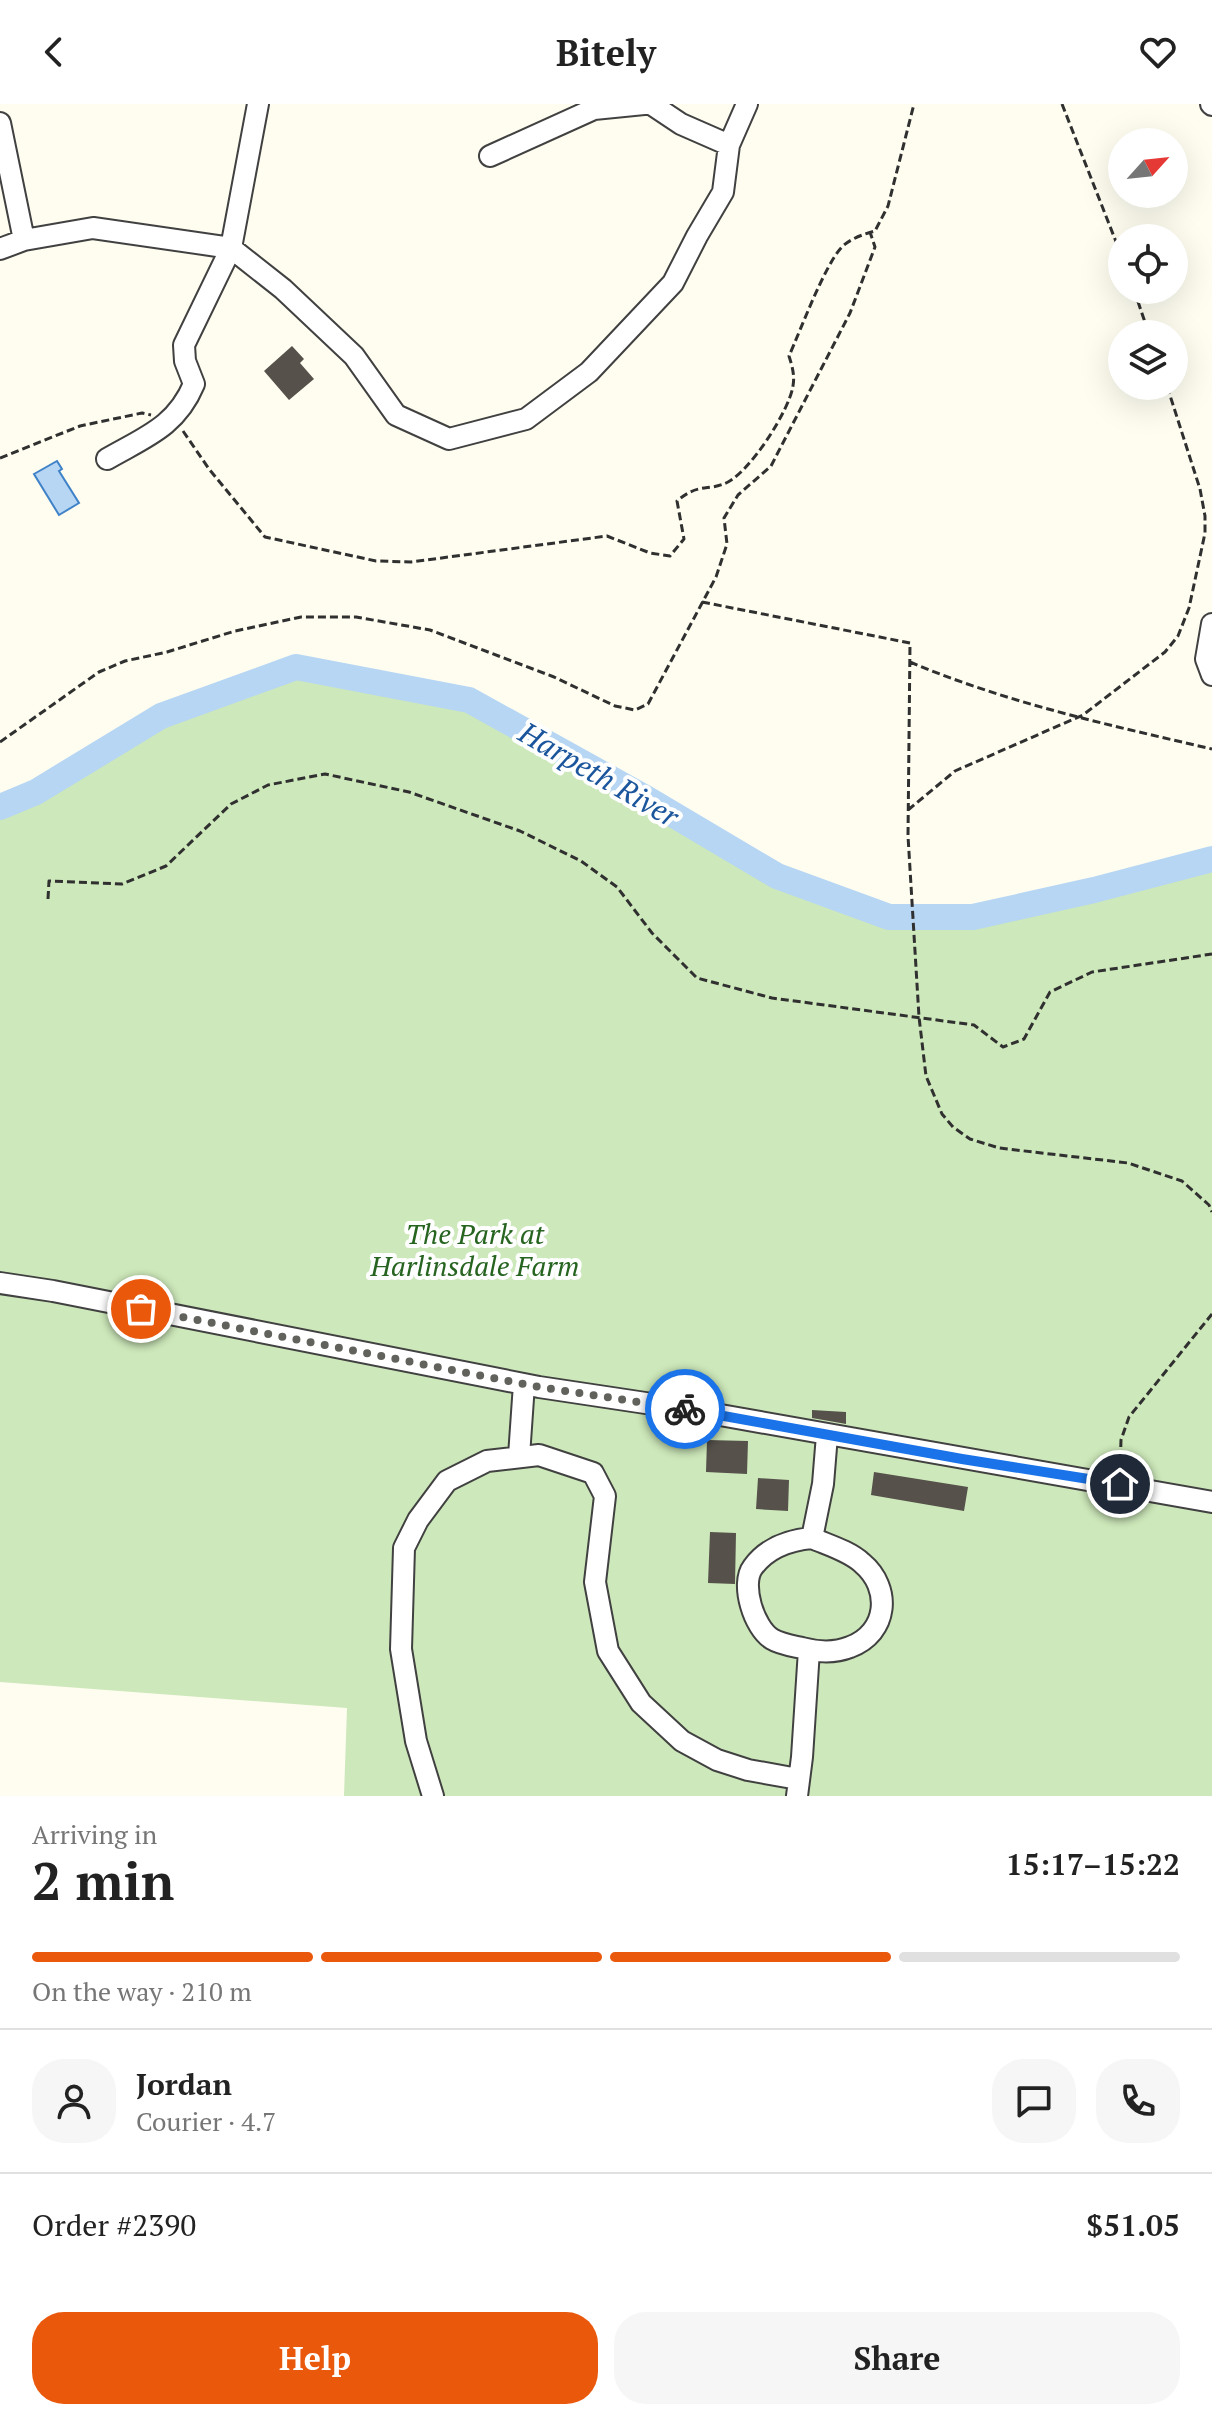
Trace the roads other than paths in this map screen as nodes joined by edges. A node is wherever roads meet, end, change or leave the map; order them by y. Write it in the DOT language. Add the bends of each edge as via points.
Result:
graph roads {
  1 [pos="258,104"];
  2 [pos="644,104"];
  3 [pos="651,104"];
  4 [pos="747,104"];
  5 [pos="0,123"];
  6 [pos="729,145"];
  7 [pos="490,156"];
  8 [pos="24,240"];
  9 [pos="231,248"];
  10 [pos="0,249"];
  11 [pos="107,459"];
  12 [pos="1212,624"];
  13 [pos="1212,675"];
  14 [pos="0,1283"];
  15 [pos="524,1384"];
  16 [pos="827,1435"];
  17 [pos="519,1456"];
  18 [pos="1212,1502"];
  19 [pos="812,1538"];
  20 [pos="809,1650"];
  21 [pos="797,1788"];
  22 [pos="433,1796"];
  1 -- 9 [label="street"];
  2 -- 7 [label="street" via="594,109"];
  3 -- 6 [label="street"];
  4 -- 6 [label="street"];
  5 -- 8 [label="street"];
  6 -- 9 [label="street" via="723,192 673,283 626,335 589,372 526,419 449,439 396,415 354,356"];
  8 -- 9 [label="street" via="93,228"];
  8 -- 10 [label="street"];
  9 -- 11 [label="street" via="184,345 194,384 186,404 167,425"];
  12 -- 13 [label="street" via="1206,659"];
  14 -- 15 [label="street"];
  15 -- 16 [label="street"];
  15 -- 17 [label="street"];
  16 -- 18 [label="street"];
  16 -- 19 [label="street"];
  17 -- 21 [label="street" via="539,1455 593,1473 605,1496 595,1582 608,1651 641,1703 682,1741 717,1760"];
  17 -- 22 [label="street" via="487,1461 447,1481 404,1548 401,1649 416,1741"];
  19 -- 20 [label="street" via="791,1540 750,1573 750,1610 765,1632 773,1640"];
  19 -- 20 [label="street" via="862,1562 877,1585 881,1616 863,1642 841,1650"];
  20 -- 21 [label="street"];
}
